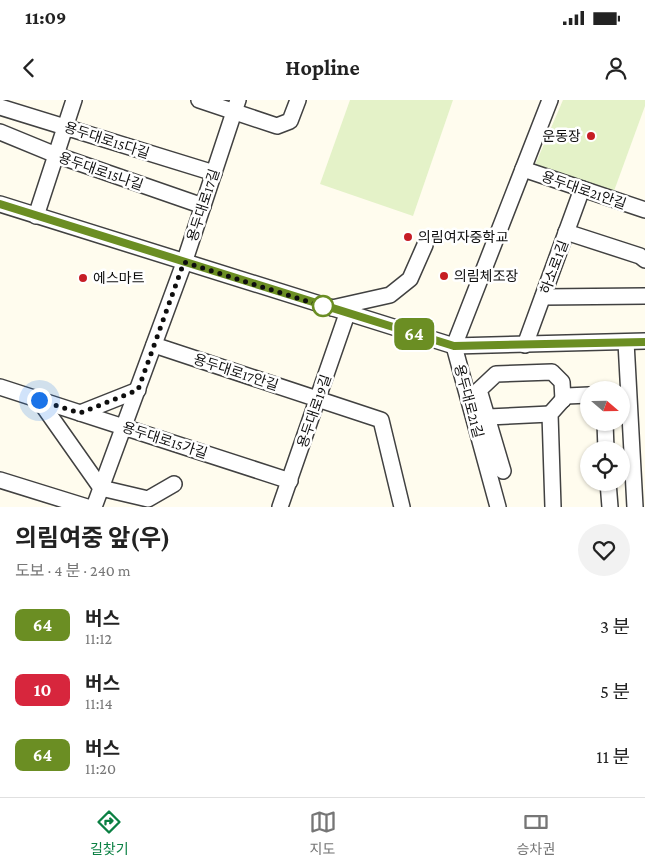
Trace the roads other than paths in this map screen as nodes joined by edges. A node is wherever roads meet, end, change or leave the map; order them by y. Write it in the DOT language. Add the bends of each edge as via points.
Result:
graph roads {
  1 [pos="74,100"];
  2 [pos="199,100"];
  3 [pos="298,100"];
  4 [pos="550,100"];
  5 [pos="236,106"];
  6 [pos="0,107"];
  7 [pos="66,126"];
  8 [pos="0,132"];
  9 [pos="56,155"];
  10 [pos="523,169"];
  11 [pos="214,173"];
  12 [pos="582,189"];
  13 [pos="203,206"];
  14 [pos="1,209"];
  15 [pos="645,210"];
  16 [pos="36,216"];
  17 [pos="566,232"];
  18 [pos="424,245"];
  19 [pos="645,260"];
  20 [pos="184,262"];
  21 [pos="645,296"];
  22 [pos="542,297"];
  23 [pos="328,308"];
  24 [pos="348,314"];
  25 [pos="626,342"];
  26 [pos="645,342"];
  27 [pos="525,344"];
  28 [pos="154,345"];
  29 [pos="454,346"];
  30 [pos="625,381"];
  31 [pos="0,387"];
  32 [pos="138,390"];
  33 [pos="580,395"];
  34 [pos="318,399"];
  35 [pos="39,400"];
  36 [pos="563,400"];
  37 [pos="80,413"];
  38 [pos="550,414"];
  39 [pos="488,416"];
  40 [pos="630,416"];
  41 [pos="124,427"];
  42 [pos="638,450"];
  43 [pos="503,471"];
  44 [pos="0,480"];
  45 [pos="290,481"];
  46 [pos="174,484"];
  47 [pos="101,488"];
  48 [pos="609,491"];
  49 [pos="87,507"];
  50 [pos="94,507"];
  51 [pos="280,507"];
  52 [pos="402,507"];
  53 [pos="498,507"];
  54 [pos="553,507"];
  55 [pos="610,507"];
  56 [pos="635,507"];
  1 -- 7 [label="street"];
  2 -- 5 [label="street"];
  3 -- 5 [label="street" via="290,121 277,126"];
  4 -- 10 [label="street, 용두대로21길"];
  5 -- 11 [label="street, 용두대로17길"];
  6 -- 7 [label="street, 용두대로15다길"];
  7 -- 9 [label="street"];
  7 -- 11 [label="street, 용두대로15다길"];
  8 -- 9 [label="street, 용두대로15나길"];
  9 -- 13 [label="street, 용두대로15나길"];
  9 -- 16 [label="street"];
  10 -- 12 [label="street, 용두대로21안길"];
  10 -- 29 [label="street, 용두대로21길"];
  11 -- 13 [label="street, 용두대로17길"];
  12 -- 15 [label="street, 용두대로21안길"];
  12 -- 17 [label="street, 하소로1길"];
  13 -- 20 [label="street, 용두대로17길"];
  14 -- 16 [label="street"];
  16 -- 20 [label="street"];
  17 -- 19 [label="street"];
  17 -- 22 [label="street, 하소로1길"];
  18 -- 23 [label="street" via="410,279 390,295"];
  20 -- 23 [label="street"];
  20 -- 28 [label="street, 용두대로17길"];
  21 -- 22 [label="street"];
  22 -- 27 [label="street, 하소로1길"];
  23 -- 24 [label="street"];
  24 -- 29 [label="street"];
  24 -- 34 [label="street, 용두대로19길"];
  25 -- 26 [label="street"];
  25 -- 27 [label="street"];
  25 -- 30 [label="street"];
  27 -- 29 [label="street"];
  28 -- 32 [label="street, 용두대로17길"];
  28 -- 34 [label="street, 용두대로17안길"];
  29 -- 53 [label="street, 용두대로21길"];
  31 -- 35 [label="street, 용두대로15가길"];
  32 -- 37 [label="street"];
  32 -- 41 [label="street, 용두대로17길"];
  33 -- 36 [label="street" via="566,396"];
  34 -- 45 [label="street, 용두대로19길"];
  34 -- 52 [label="street, 용두대로17안길" via="381,420"];
  35 -- 37 [label="street, 용두대로15가길"];
  35 -- 47 [label="street"];
  36 -- 38 [label="street"];
  36 -- 39 [label="street" via="562,382 552,372 496,374 479,390"];
  37 -- 41 [label="street, 용두대로15가길"];
  38 -- 39 [label="street"];
  38 -- 54 [label="street"];
  39 -- 43 [label="street"];
  40 -- 42 [label="street"];
  41 -- 45 [label="street, 용두대로15가길"];
  41 -- 47 [label="street, 용두대로17길"];
  42 -- 56 [label="street"];
  44 -- 49 [label="street"];
  45 -- 51 [label="street, 용두대로19길"];
  46 -- 47 [label="street" via="148,499"];
  47 -- 50 [label="street, 용두대로17길"];
  48 -- 55 [label="street"];
}
